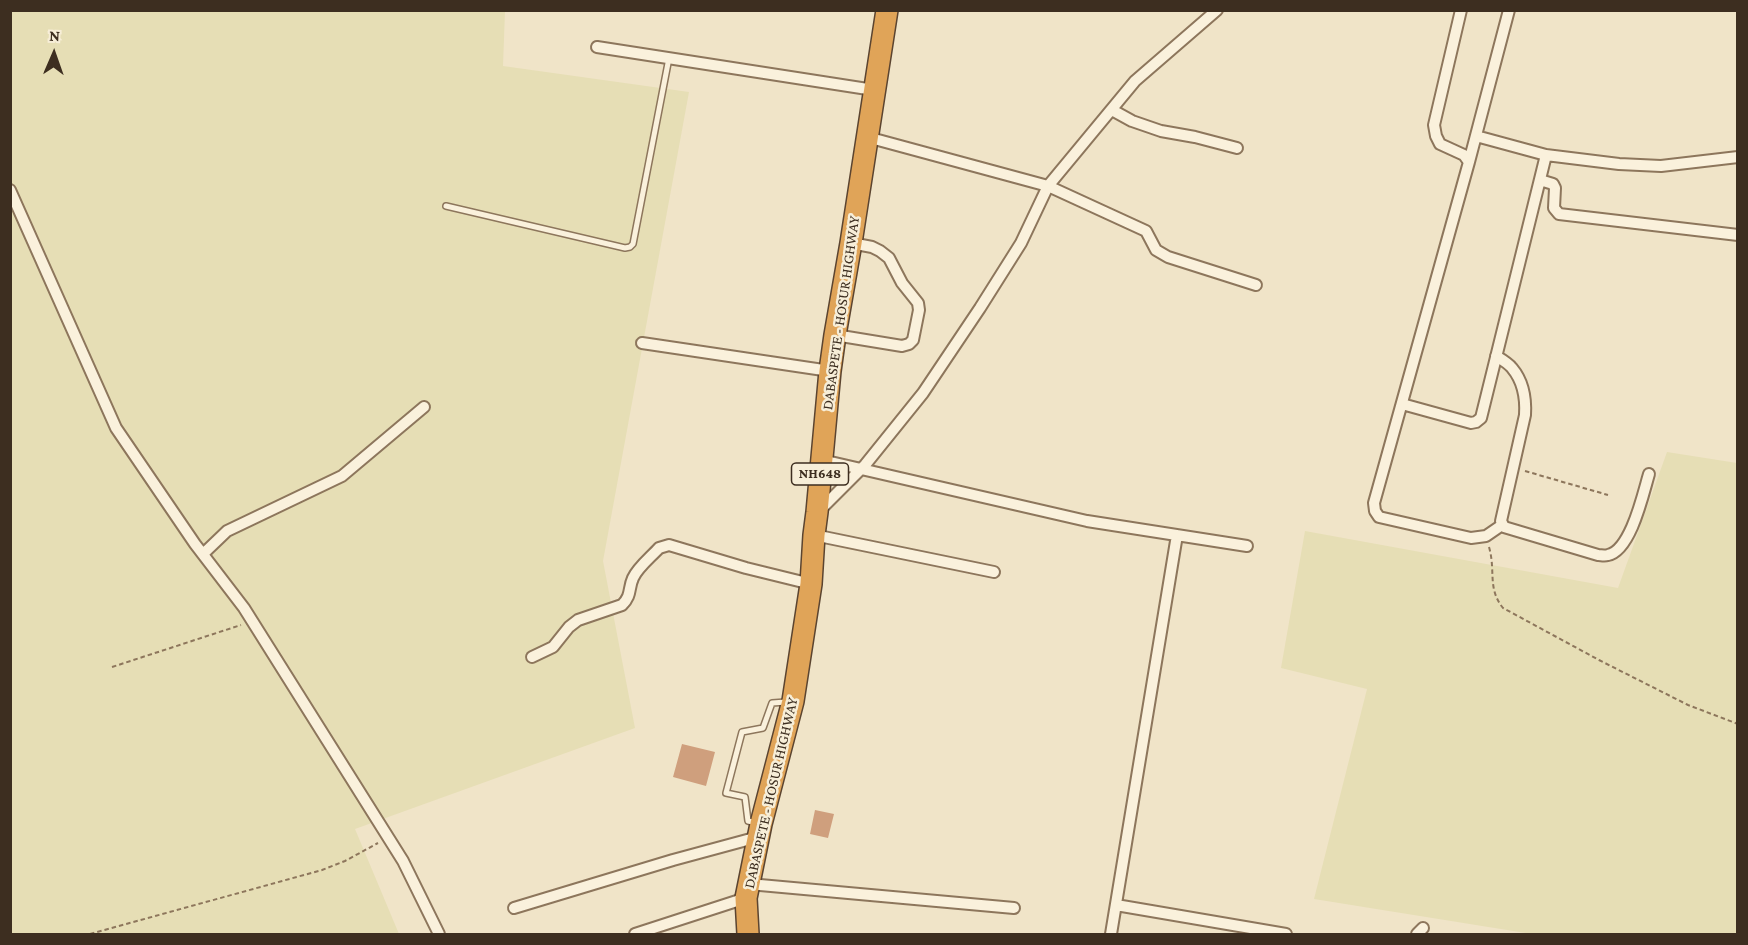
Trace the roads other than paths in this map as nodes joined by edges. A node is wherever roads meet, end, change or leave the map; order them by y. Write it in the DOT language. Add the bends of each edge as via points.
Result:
graph roads {
  1 [pos="886,10"];
  2 [pos="1217,10"];
  3 [pos="1461,10"];
  4 [pos="1509,10"];
  5 [pos="597,47"];
  6 [pos="669,58"];
  7 [pos="874,90"];
  8 [pos="1112,110"];
  9 [pos="1476,135"];
  10 [pos="867,137"];
  11 [pos="1238,148"];
  12 [pos="1546,155"];
  13 [pos="1737,157"];
  14 [pos="1469,162"];
  15 [pos="1540,180"];
  16 [pos="1048,186"];
  17 [pos="10,190"];
  18 [pos="446,206"];
  19 [pos="1737,235"];
  20 [pos="851,243"];
  21 [pos="1256,285"];
  22 [pos="835,335"];
  23 [pos="642,343"];
  24 [pos="1496,356"];
  25 [pos="830,371"];
  26 [pos="1402,404"];
  27 [pos="424,407"];
  28 [pos="822,460"];
  29 [pos="1649,474"];
  30 [pos="817,512"];
  31 [pos="1502,525"];
  32 [pos="814,535"];
  33 [pos="1177,535"];
  34 [pos="1247,546"];
  35 [pos="203,554"];
  36 [pos="994,572"];
  37 [pos="811,584"];
  38 [pos="532,657"];
  39 [pos="793,701"];
  40 [pos="760,831"];
  41 [pos="748,891"];
  42 [pos="1116,906"];
  43 [pos="514,908"];
  44 [pos="1014,908"];
  45 [pos="439,934"];
  46 [pos="635,934"];
  47 [pos="748,934"];
  48 [pos="1111,934"];
  49 [pos="1286,934"];
  1 -- 7 [label="highway, DABASPETE - HOSUR HIGHWAY / NH648"];
  2 -- 8 [label="street" via="1135,81"];
  3 -- 14 [label="street" via="1434,125 1440,144 1464,155"];
  4 -- 9 [label="street"];
  5 -- 6 [label="street"];
  6 -- 7 [label="street"];
  6 -- 18 [label="lane" via="630,247"];
  7 -- 10 [label="highway, DABASPETE - HOSUR HIGHWAY / NH648"];
  8 -- 11 [label="street" via="1161,131"];
  8 -- 16 [label="street"];
  9 -- 12 [label="street"];
  9 -- 14 [label="street"];
  10 -- 16 [label="street"];
  10 -- 20 [label="highway, DABASPETE - HOSUR HIGHWAY / NH648"];
  12 -- 13 [label="street" via="1661,166"];
  12 -- 15 [label="street"];
  14 -- 26 [label="street"];
  15 -- 19 [label="street" via="1553,184 1554,208 1559,214"];
  15 -- 24 [label="street"];
  16 -- 21 [label="street" via="1146,231 1156,250 1168,257"];
  16 -- 30 [label="street" via="1020,243 924,393 865,465"];
  17 -- 35 [label="street" via="116,428"];
  20 -- 22 [label="highway, DABASPETE - HOSUR HIGHWAY / NH648"];
  20 -- 22 [label="street" via="872,247 889,258 919,310 909,344"];
  22 -- 25 [label="highway, DABASPETE - HOSUR HIGHWAY / NH648"];
  23 -- 25 [label="street"];
  24 -- 26 [label="street" via="1481,418 1476,422"];
  24 -- 31 [label="street" via="1512,367 1522,386 1525,404"];
  25 -- 28 [label="highway, DABASPETE - HOSUR HIGHWAY / NH648"];
  26 -- 31 [label="street" via="1374,503 1379,517 1471,538 1486,536"];
  27 -- 35 [label="street" via="342,476 227,531"];
  28 -- 30 [label="highway, DABASPETE - HOSUR HIGHWAY / NH648"];
  28 -- 33 [label="street" via="1087,521"];
  29 -- 31 [label="street" via="1630,534 1608,555"];
  30 -- 32 [label="highway, DABASPETE - HOSUR HIGHWAY / NH648"];
  32 -- 36 [label="street"];
  32 -- 37 [label="highway, DABASPETE - HOSUR HIGHWAY / NH648"];
  33 -- 34 [label="street"];
  33 -- 42 [label="street"];
  35 -- 45 [label="street" via="253,622 403,861"];
  37 -- 38 [label="street" via="663,545 632,579 630,593 622,605 578,620 553,647"];
  37 -- 39 [label="highway, DABASPETE - HOSUR HIGHWAY / NH648"];
  39 -- 40 [label="highway, DABASPETE - HOSUR HIGHWAY / NH648"];
  39 -- 40 [label="lane" via="772,703 763,728 742,732 726,793 745,797 748,820"];
  40 -- 41 [label="highway, DABASPETE - HOSUR HIGHWAY / NH648"];
  40 -- 43 [label="street"];
  41 -- 44 [label="street"];
  41 -- 46 [label="street"];
  41 -- 47 [label="highway, DABASPETE - HOSUR HIGHWAY / NH648"];
  42 -- 48 [label="street"];
  42 -- 49 [label="street"];
}
